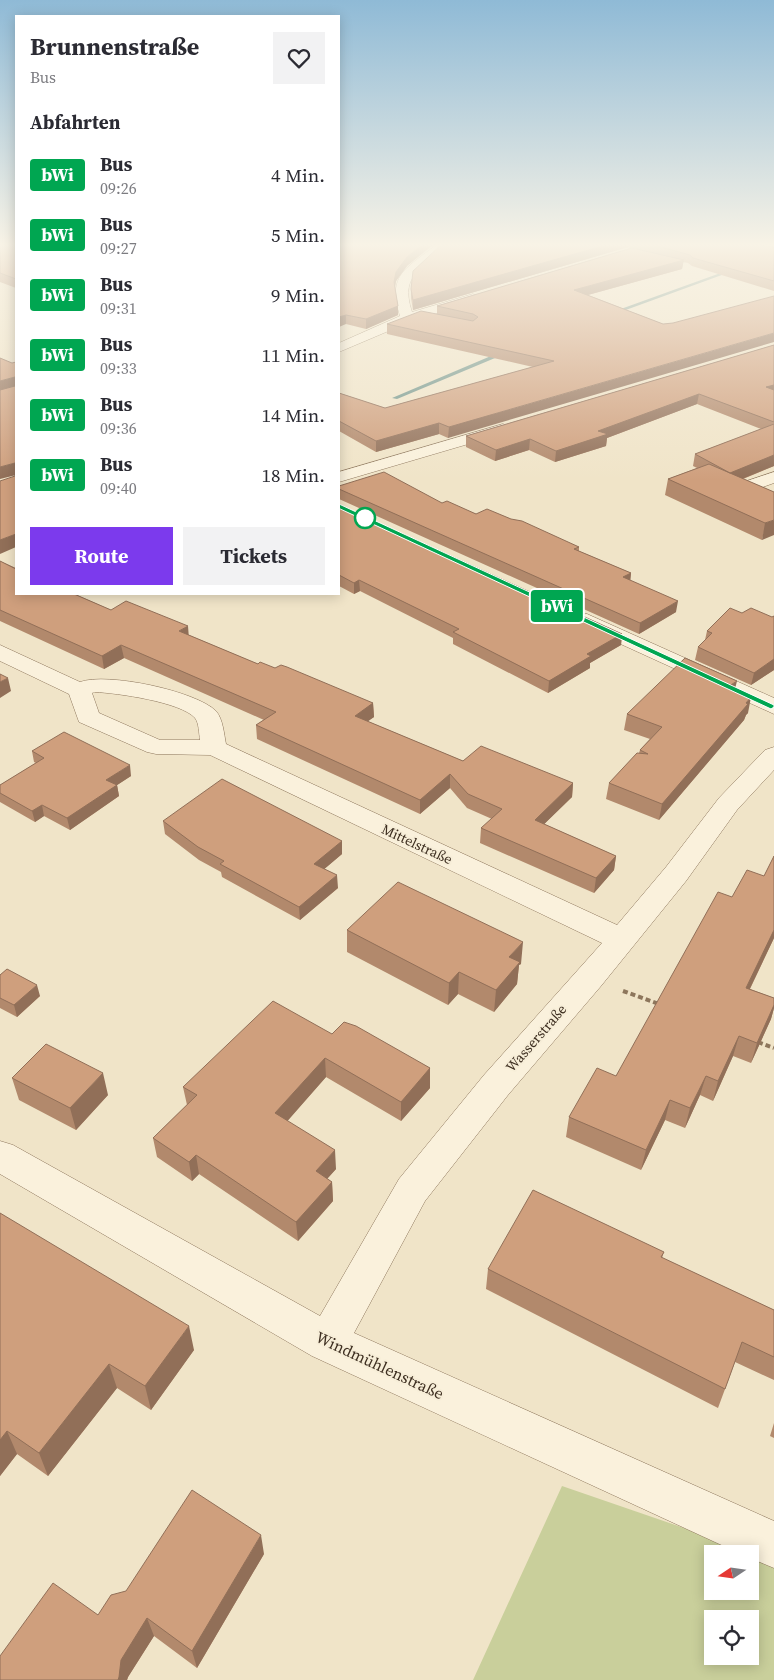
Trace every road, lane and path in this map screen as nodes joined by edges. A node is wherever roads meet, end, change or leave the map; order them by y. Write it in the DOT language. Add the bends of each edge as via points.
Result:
graph roads {
  1 [pos="395,323"];
  2 [pos="340,348"];
  3 [pos="522,424"];
  4 [pos="340,477"];
  5 [pos="774,477"];
  6 [pos="774,500"];
  7 [pos="572,613"];
  8 [pos="0,652"];
  9 [pos="80,690"];
  10 [pos="774,707"];
  11 [pos="214,748"];
  12 [pos="774,755"];
  13 [pos="621,939"];
  14 [pos="590,978"];
  15 [pos="663,1006"];
  16 [pos="756,1041"];
  17 [pos="774,1048"];
  18 [pos="0,1156"];
  19 [pos="327,1342"];
  20 [pos="774,1544"];
  1 -- 2 [label="street"];
  3 -- 4 [label="street"];
  5 -- 6 [label="street" via="744,488"];
  7 -- 10 [label="street"];
  8 -- 9 [label="street" via="32,670"];
  9 -- 11 [label="street, Mittelstraße" via="88,718 156,747"];
  9 -- 11 [label="street" via="93,685 122,686 194,705 208,717"];
  11 -- 13 [label="street, Mittelstraße"];
  12 -- 13 [label="street, Wasserstraße" via="728,804 676,874"];
  13 -- 14 [label="street, Wasserstraße"];
  14 -- 15 [label="path"];
  14 -- 19 [label="street, Wasserstraße" via="496,1084 412,1190"];
  16 -- 17 [label="path"];
  18 -- 19 [label="street, Windmühlenstraße"];
  19 -- 20 [label="street, Windmühlenstraße"];
}
